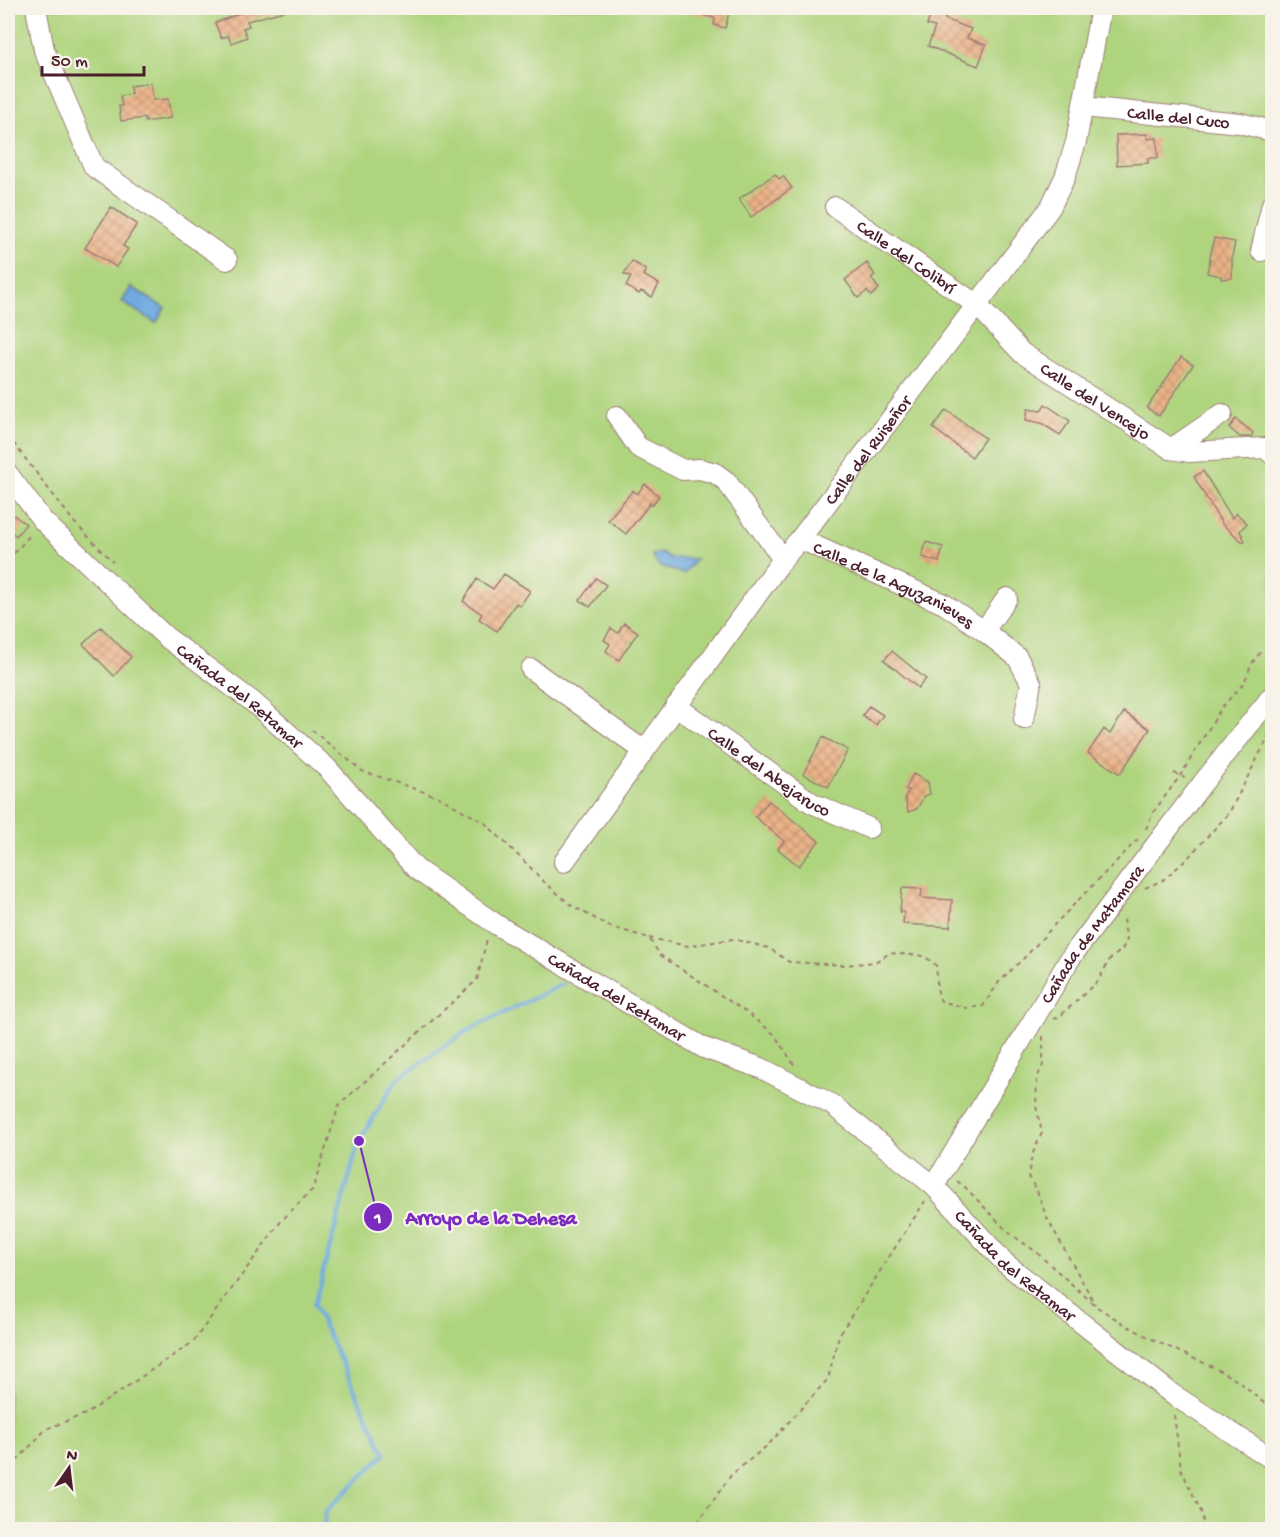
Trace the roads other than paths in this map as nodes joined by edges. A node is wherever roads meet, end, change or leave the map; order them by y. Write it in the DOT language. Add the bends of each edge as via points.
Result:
graph roads {
  1 [pos="36,8"];
  2 [pos="1101,8"];
  3 [pos="1083,107"];
  4 [pos="1272,131"];
  5 [pos="1272,204"];
  6 [pos="835,207"];
  7 [pos="1261,251"];
  8 [pos="227,260"];
  9 [pos="977,305"];
  10 [pos="1222,414"];
  11 [pos="617,416"];
  12 [pos="1171,449"];
  13 [pos="1272,454"];
  14 [pos="8,474"];
  15 [pos="800,539"];
  16 [pos="783,559"];
  17 [pos="1007,597"];
  18 [pos="984,631"];
  19 [pos="531,669"];
  20 [pos="1272,696"];
  21 [pos="676,706"];
  22 [pos="1024,719"];
  23 [pos="644,751"];
  24 [pos="869,828"];
  25 [pos="564,862"];
  26 [pos="938,1179"];
  27 [pos="1272,1459"];
  1 -- 8 [label="street" via="44,50 94,167"];
  2 -- 3 [label="street, Calle del Ruiseñor"];
  3 -- 4 [label="street, Calle del Cuco" via="1240,123"];
  3 -- 9 [label="street, Calle del Ruiseñor" via="1065,177 1050,208"];
  5 -- 7 [label="street"];
  6 -- 9 [label="street, Calle del Colibrí"];
  9 -- 12 [label="street, Calle del Vencejo" via="1022,353"];
  9 -- 15 [label="street, Calle del Ruiseñor"];
  10 -- 12 [label="street, Calle del Vencejo"];
  11 -- 16 [label="street" via="638,447 683,470 700,469 726,481"];
  12 -- 13 [label="street" via="1190,452 1265,448"];
  14 -- 26 [label="street, Cañada del Retamar" via="43,521 166,637 253,702 327,768 416,869 497,925 704,1048 761,1068 831,1104"];
  15 -- 16 [label="street, Calle del Ruiseñor"];
  15 -- 18 [label="street, Calle de la Aguzanieves" via="944,604"];
  16 -- 21 [label="street, Calle del Ruiseñor"];
  17 -- 18 [label="street, Calle de la Aguzanieves"];
  18 -- 22 [label="street, Calle de la Aguzanieves" via="1017,657 1031,683"];
  19 -- 23 [label="street"];
  20 -- 26 [label="street, Cañada de Matamora" via="1071,957"];
  21 -- 23 [label="street, Calle del Ruiseñor"];
  21 -- 24 [label="street, Calle del Abejaruco" via="812,803"];
  23 -- 25 [label="street, Calle del Ruiseñor"];
  26 -- 27 [label="street, Cañada del Retamar" via="1005,1263 1172,1394"];
}
